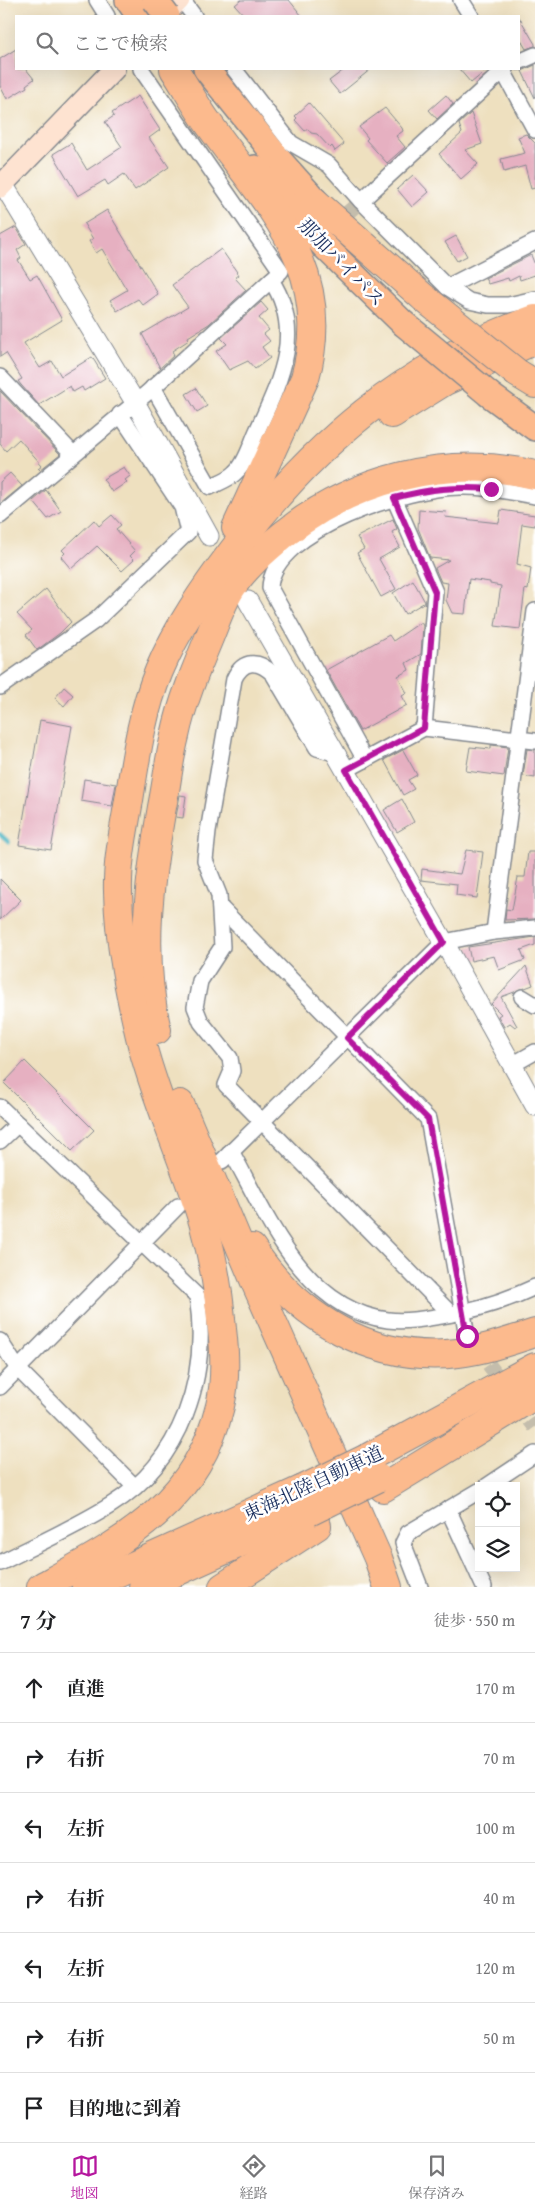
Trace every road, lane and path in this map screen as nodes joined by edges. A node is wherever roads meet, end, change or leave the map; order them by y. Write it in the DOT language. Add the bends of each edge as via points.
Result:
graph roads {
  1 [pos="97,0"];
  2 [pos="128,0"];
  3 [pos="155,0"];
  4 [pos="180,0"];
  5 [pos="461,0"];
  6 [pos="106,15"];
  7 [pos="138,15"];
  8 [pos="164,15"];
  9 [pos="166,15"];
  10 [pos="193,15"];
  11 [pos="470,15"];
  12 [pos="535,55"];
  13 [pos="520,62"];
  14 [pos="113,70"];
  15 [pos="142,70"];
  16 [pos="176,70"];
  17 [pos="207,70"];
  18 [pos="235,70"];
  19 [pos="502,70"];
  20 [pos="504,70"];
  21 [pos="535,130"];
  22 [pos="265,172"];
  23 [pos="1,183"];
  24 [pos="361,201"];
  25 [pos="315,202"];
  26 [pos="535,242"];
  27 [pos="271,280"];
  28 [pos="535,299"];
  29 [pos="423,303"];
  30 [pos="535,319"];
  31 [pos="535,340"];
  32 [pos="0,377"];
  33 [pos="520,379"];
  34 [pos="153,387"];
  35 [pos="535,398"];
  36 [pos="135,402"];
  37 [pos="120,414"];
  38 [pos="535,428"];
  39 [pos="73,454"];
  40 [pos="535,475"];
  41 [pos="535,496"];
  42 [pos="394,498"];
  43 [pos="0,516"];
  44 [pos="209,536"];
  45 [pos="231,589"];
  46 [pos="535,611"];
  47 [pos="0,687"];
  48 [pos="424,728"];
  49 [pos="518,738"];
  50 [pos="535,741"];
  51 [pos="337,754"];
  52 [pos="365,760"];
  53 [pos="346,770"];
  54 [pos="220,907"];
  55 [pos="535,928"];
  56 [pos="494,932"];
  57 [pos="444,942"];
  58 [pos="347,1038"];
  59 [pos="535,1052"];
  60 [pos="512,1065"];
  61 [pos="535,1106"];
  62 [pos="0,1107"];
  63 [pos="262,1122"];
  64 [pos="177,1123"];
  65 [pos="18,1124"];
  66 [pos="0,1141"];
  67 [pos="178,1206"];
  68 [pos="142,1242"];
  69 [pos="535,1287"];
  70 [pos="456,1314"];
  71 [pos="535,1333"];
  72 [pos="467,1336"];
  73 [pos="0,1341"];
  74 [pos="535,1367"];
  75 [pos="18,1369"];
  76 [pos="0,1388"];
  77 [pos="535,1395"];
  78 [pos="535,1454"];
  79 [pos="376,1475"];
  80 [pos="493,1482"];
  81 [pos="135,1487"];
  82 [pos="475,1492"];
  83 [pos="309,1509"];
  84 [pos="448,1509"];
  85 [pos="0,1563"];
  86 [pos="41,1587"];
  87 [pos="86,1587"];
  88 [pos="143,1587"];
  89 [pos="223,1587"];
  90 [pos="372,1587"];
  91 [pos="388,1587"];
  92 [pos="420,1587"];
  93 [pos="484,1587"];
  1 -- 6 [label="street"];
  2 -- 7 [label="highway"];
  3 -- 8 [label="highway, bridge"];
  4 -- 9 [label="main road"];
  4 -- 10 [label="street"];
  5 -- 11 [label="street"];
  12 -- 13 [label="street"];
  14 -- 23 [label="main road"];
  15 -- 27 [label="street" via="281,271"];
  16 -- 22 [label="highway" via="206,120"];
  17 -- 22 [label="highway, 那加バイパス"];
  18 -- 24 [label="street" via="291,143 328,165"];
  19 -- 24 [label="street"];
  20 -- 21 [label="street"];
  22 -- 25 [label="highway, 那加バイパス"];
  22 -- 29 [label="highway, 那加バイパス" via="324,246"];
  22 -- 45 [label="highway" via="308,284 314,333 312,355"];
  23 -- 36 [label="street"];
  24 -- 29 [label="street"];
  25 -- 29 [label="highway"];
  26 -- 29 [label="street"];
  27 -- 34 [label="street"];
  27 -- 34 [label="street" via="285,306 288,324 284,366 277,388 237,472 210,487"];
  28 -- 29 [label="street" via="488,305 469,301"];
  29 -- 33 [label="highway, bridge"];
  29 -- 38 [label="highway, 那加バイパス, bridge" via="490,395"];
  30 -- 45 [label="highway" via="460,349 399,387 307,463 282,489"];
  31 -- 45 [label="highway" via="419,396 344,451 289,506 249,558"];
  32 -- 39 [label="street"];
  33 -- 35 [label="highway"];
  34 -- 36 [label="street"];
  36 -- 37 [label="street"];
  36 -- 44 [label="street"];
  37 -- 39 [label="street"];
  37 -- 47 [label="street" via="182,507 188,532 96,620"];
  39 -- 43 [label="street"];
  40 -- 45 [label="highway" via="476,468 415,473 380,481 352,492 297,524 254,560"];
  41 -- 42 [label="street" via="460,486"];
  42 -- 48 [label="street" via="435,592"];
  42 -- 52 [label="street" via="343,516 318,531 277,564 270,577 270,588"];
  45 -- 51 [label="street"];
  45 -- 64 [label="highway" via="172,644 149,699 120,856 118,890 124,956 143,1048"];
  46 -- 49 [label="street"];
  48 -- 49 [label="street"];
  48 -- 52 [label="street"];
  49 -- 50 [label="street"];
  49 -- 56 [label="street"];
  51 -- 53 [label="street"];
  51 -- 54 [label="street" via="317,748 266,667 256,662 238,670 205,860 219,895"];
  52 -- 53 [label="street"];
  53 -- 57 [label="street"];
  54 -- 58 [label="street"];
  54 -- 63 [label="street" via="222,947 200,981 195,1007 201,1022 230,1058 232,1071 226,1085"];
  55 -- 56 [label="street"];
  56 -- 57 [label="street"];
  57 -- 58 [label="street"];
  57 -- 60 [label="street"];
  58 -- 63 [label="street"];
  58 -- 70 [label="street" via="428,1119"];
  59 -- 60 [label="street"];
  60 -- 61 [label="street"];
  62 -- 65 [label="street"];
  63 -- 70 [label="street"];
  63 -- 70 [label="street" via="226,1156 311,1280 334,1299 360,1313 388,1320 417,1320"];
  64 -- 71 [label="highway" via="259,1259 295,1300 330,1326 366,1342 426,1354 486,1348"];
  64 -- 86 [label="highway" via="213,1261 224,1348 220,1404 200,1460 165,1507 115,1545"];
  64 -- 90 [label="highway"];
  64 -- 91 [label="highway" via="378,1558"];
  65 -- 66 [label="street"];
  65 -- 68 [label="street"];
  67 -- 68 [label="street"];
  68 -- 75 [label="street"];
  68 -- 81 [label="street" via="197,1296 199,1338 197,1372 186,1418 158,1461"];
  69 -- 70 [label="street"];
  70 -- 72 [label="street"];
  73 -- 75 [label="street"];
  74 -- 79 [label="highway, 東海北陸自動車道"];
  75 -- 76 [label="street"];
  75 -- 81 [label="street"];
  77 -- 79 [label="highway"];
  78 -- 80 [label="street"];
  79 -- 83 [label="highway"];
  79 -- 83 [label="highway, 東海北陸自動車道, bridge"];
  81 -- 85 [label="street" via="112,1504"];
  82 -- 84 [label="street"];
  83 -- 87 [label="highway, 東海北陸自動車道"];
  83 -- 88 [label="highway, 東海北陸自動車道"];
  83 -- 89 [label="highway"];
  84 -- 92 [label="street" via="408,1533 403,1543"];
  84 -- 93 [label="street"];
}
